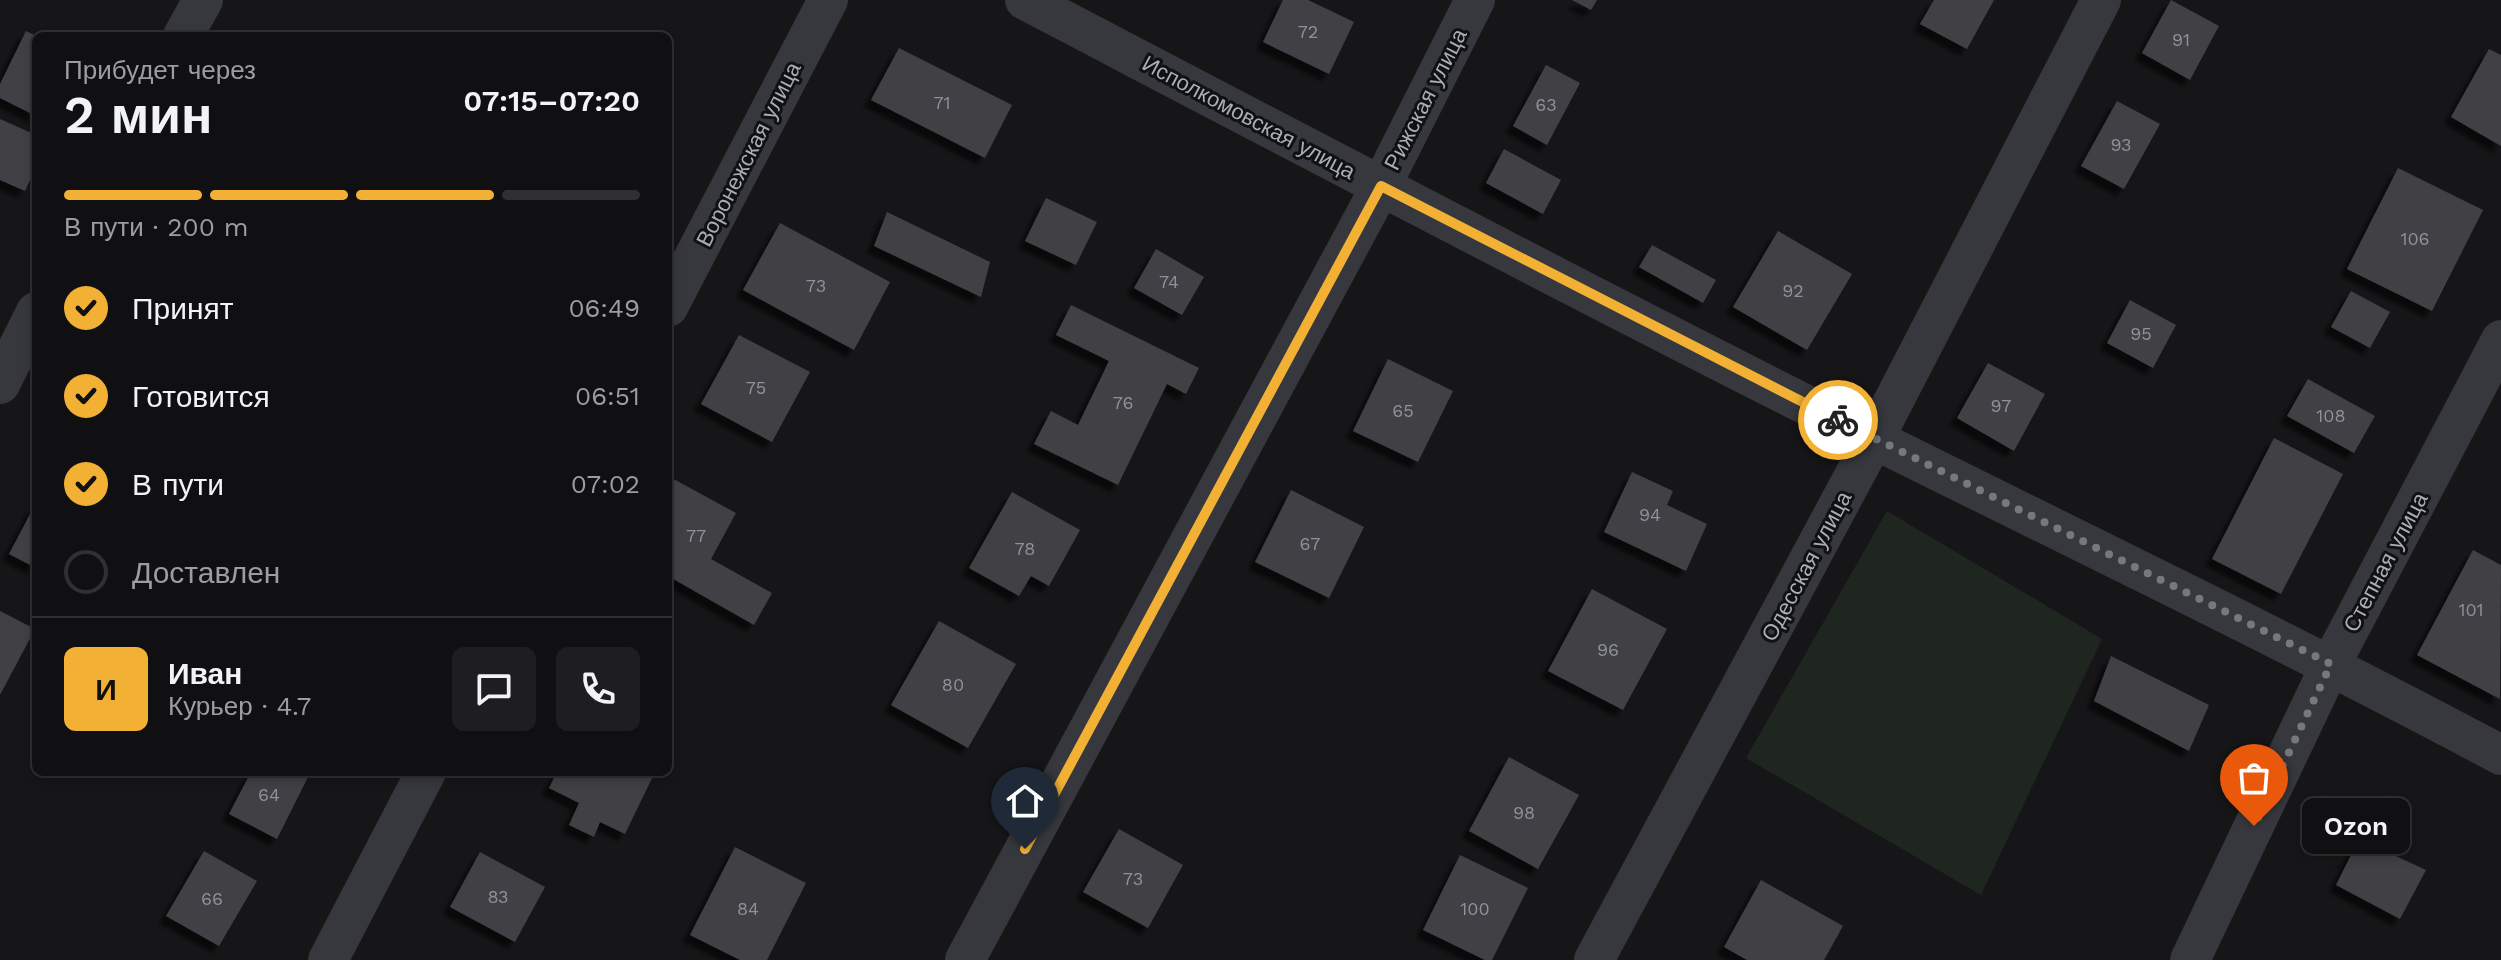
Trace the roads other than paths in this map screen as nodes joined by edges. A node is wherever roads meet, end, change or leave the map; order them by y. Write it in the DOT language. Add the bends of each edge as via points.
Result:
graph roads {
  1 [pos="203,0"];
  2 [pos="828,0"];
  3 [pos="1025,0"];
  4 [pos="1475,0"];
  5 [pos="2101,0"];
  6 [pos="185,32"];
  7 [pos="1381,186"];
  8 [pos="672,299"];
  9 [pos="32,320"];
  10 [pos="2501,340"];
  11 [pos="0,384"];
  12 [pos="1874,439"];
  13 [pos="2331,664"];
  14 [pos="2501,755"];
  15 [pos="424,776"];
  16 [pos="328,960"];
  17 [pos="965,960"];
  18 [pos="1594,960"];
  19 [pos="2190,960"];
  1 -- 6 [label="street"];
  2 -- 8 [label="street, Воронежская улица"];
  3 -- 7 [label="street, Исполкомовская улица"];
  4 -- 7 [label="street, Рижская улица"];
  5 -- 12 [label="street, Одесская улица"];
  7 -- 12 [label="street, Исполкомовская улица"];
  7 -- 17 [label="street, Рижская улица"];
  9 -- 11 [label="street"];
  10 -- 13 [label="street, Степная улица"];
  12 -- 13 [label="street, Исполкомовская улица"];
  12 -- 18 [label="street, Одесская улица"];
  13 -- 14 [label="street, Исполкомовская улица"];
  13 -- 19 [label="street, Степная улица"];
  15 -- 16 [label="street"];
}
